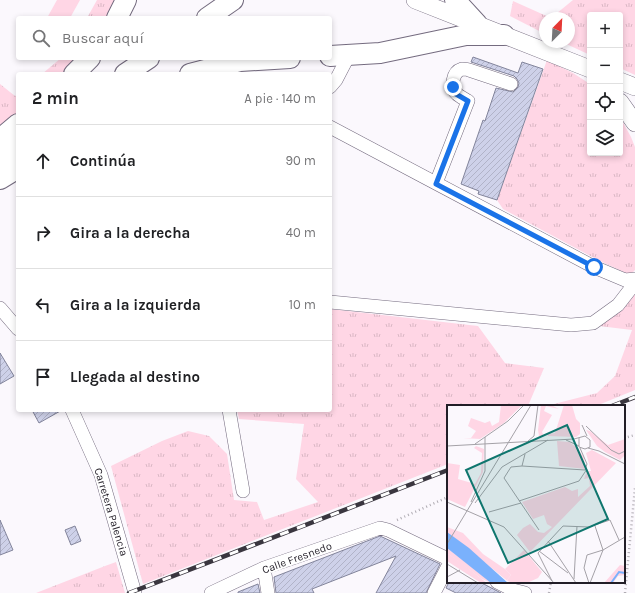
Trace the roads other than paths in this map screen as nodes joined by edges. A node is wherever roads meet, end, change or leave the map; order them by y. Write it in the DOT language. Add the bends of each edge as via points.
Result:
graph roads {
  1 [pos="126,0"];
  2 [pos="233,0"];
  3 [pos="415,0"];
  4 [pos="456,0"];
  5 [pos="118,16"];
  6 [pos="210,16"];
  7 [pos="477,24"];
  8 [pos="504,35"];
  9 [pos="340,55"];
  10 [pos="88,60"];
  11 [pos="146,60"];
  12 [pos="257,60"];
  13 [pos="587,68"];
  14 [pos="76,72"];
  15 [pos="129,72"];
  16 [pos="198,72"];
  17 [pos="623,82"];
  18 [pos="512,84"];
  19 [pos="332,85"];
  20 [pos="635,87"];
  21 [pos="623,106"];
  22 [pos="635,123"];
  23 [pos="16,126"];
  24 [pos="332,128"];
  25 [pos="0,139"];
  26 [pos="16,149"];
  27 [pos="0,160"];
  28 [pos="16,169"];
  29 [pos="0,179"];
  30 [pos="436,184"];
  31 [pos="635,279"];
  32 [pos="635,283"];
  33 [pos="332,302"];
  34 [pos="0,308"];
  35 [pos="16,327"];
  36 [pos="73,412"];
  37 [pos="229,412"];
  38 [pos="243,490"];
  39 [pos="447,559"];
  40 [pos="264,568"];
  41 [pos="447,568"];
  42 [pos="499,583"];
  43 [pos="135,593"];
  44 [pos="211,593"];
  45 [pos="268,593"];
  46 [pos="434,593"];
  47 [pos="525,593"];
  1 -- 5 [label="highway"];
  2 -- 6 [label="highway"];
  3 -- 7 [label="main road"];
  4 -- 7 [label="highway"];
  7 -- 8 [label="main road"];
  8 -- 9 [label="highway" via="466,35 380,53"];
  8 -- 13 [label="main road"];
  9 -- 19 [label="street" via="336,80"];
  10 -- 14 [label="highway"];
  11 -- 15 [label="highway"];
  12 -- 16 [label="highway" via="240,61"];
  17 -- 20 [label="main road"];
  18 -- 30 [label="street" via="469,70 462,69 458,72 453,87 456,94 468,101"];
  21 -- 22 [label="main road"];
  23 -- 25 [label="highway"];
  24 -- 30 [label="street"];
  26 -- 27 [label="highway"];
  28 -- 29 [label="highway"];
  30 -- 31 [label="street" via="594,267 625,280"];
  32 -- 33 [label="street" via="618,305 593,323 571,325"];
  34 -- 35 [label="street"];
  36 -- 43 [label="street, Carretera Palencia" via="101,475"];
  37 -- 38 [label="street"];
  39 -- 40 [label="street, Calle Fresnedo" via="382,528"];
  40 -- 44 [label="street, Calle Fresnedo"];
  40 -- 45 [label="street"];
  41 -- 46 [label="street"];
  42 -- 47 [label="street"];
}
